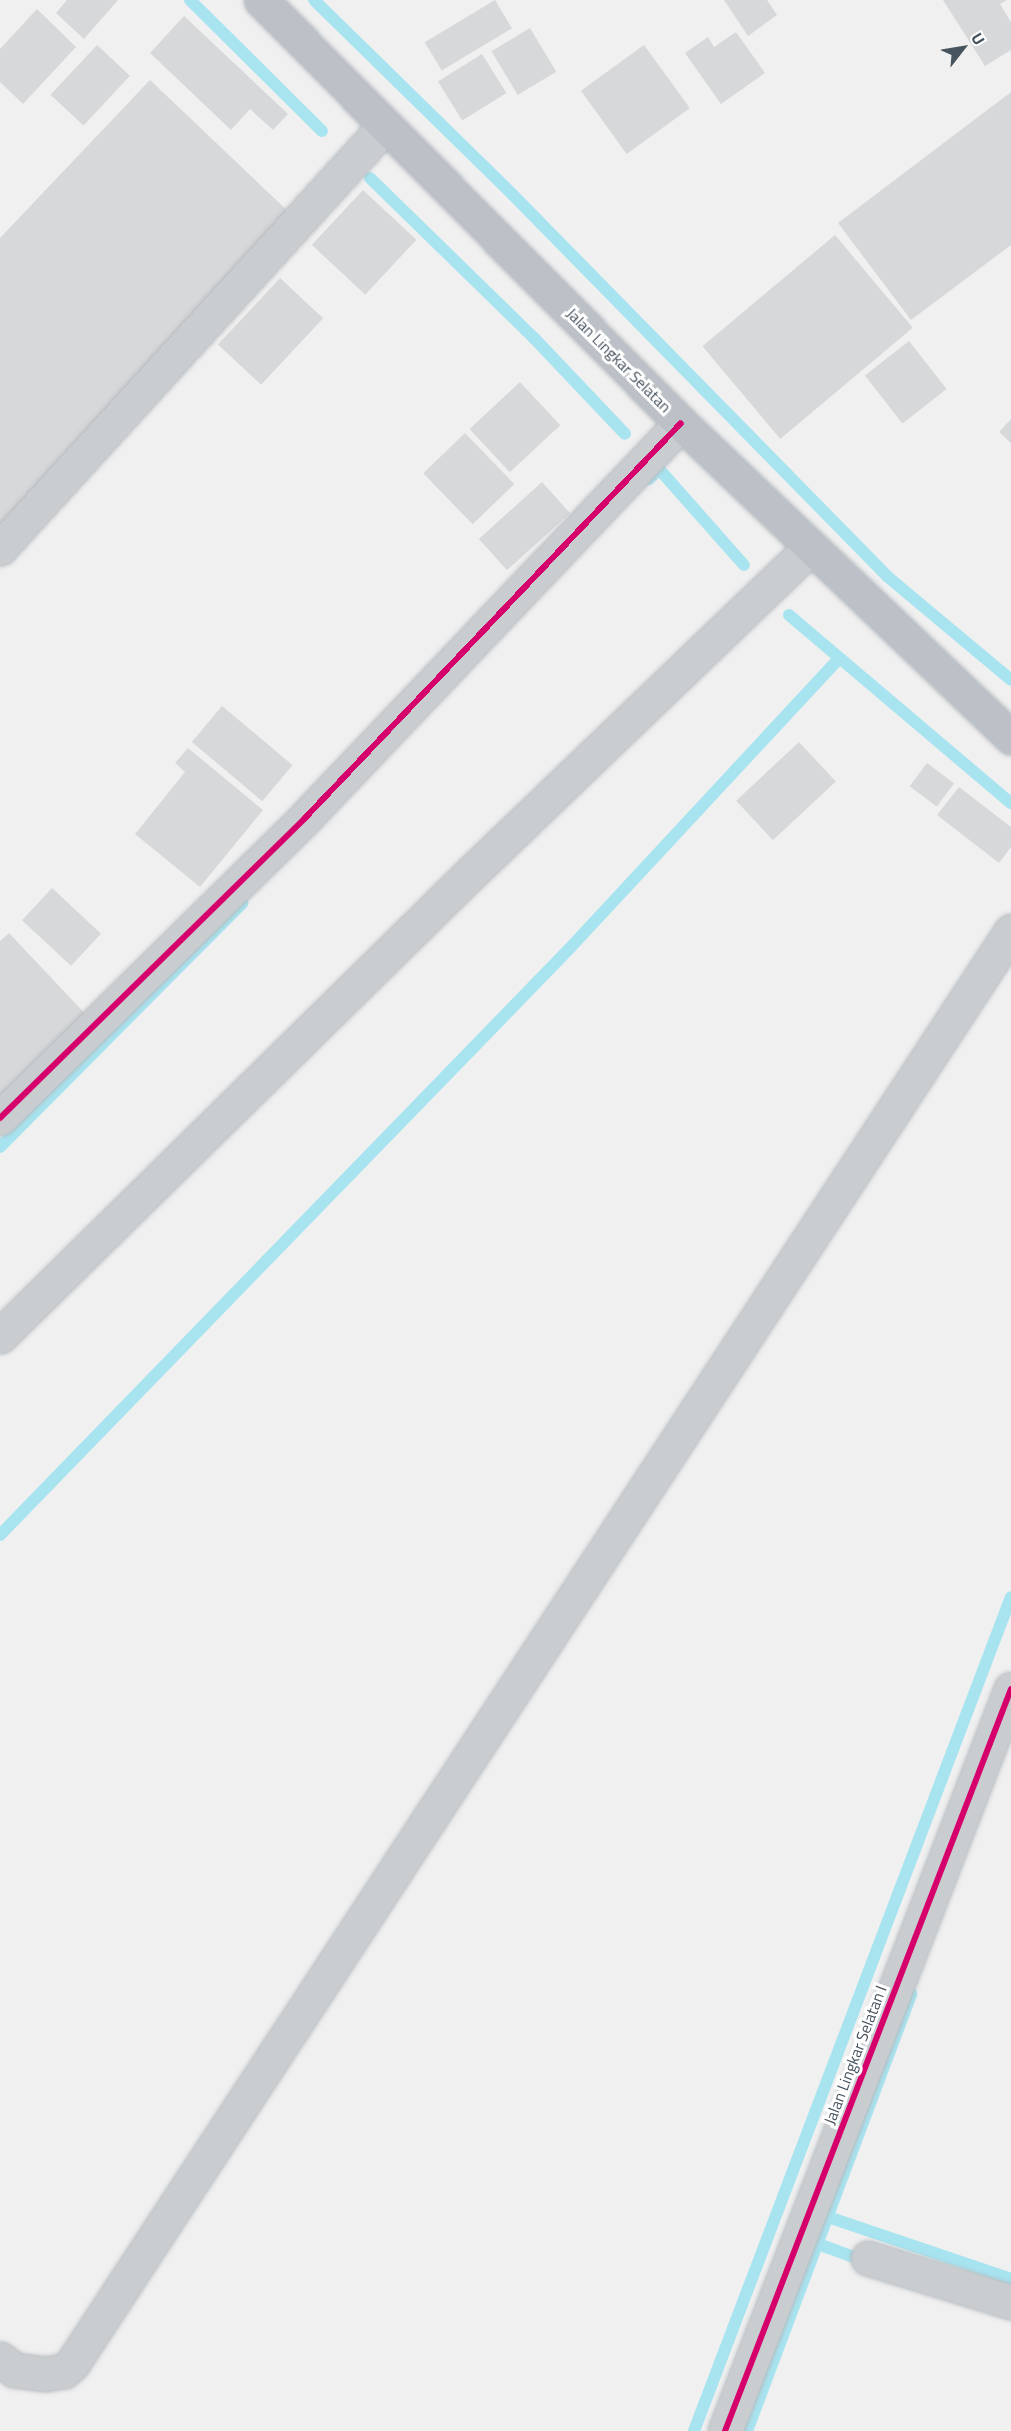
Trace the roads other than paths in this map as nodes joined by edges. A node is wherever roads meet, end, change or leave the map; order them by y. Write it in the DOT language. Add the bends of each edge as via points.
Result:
graph roads {
  1 [pos="261,0"];
  2 [pos="385,126"];
  3 [pos="681,423"];
  4 [pos="0,548"];
  5 [pos="810,548"];
  6 [pos="1011,737"];
  7 [pos="1011,930"];
  8 [pos="0,1118"];
  9 [pos="0,1336"];
  10 [pos="1011,1689"];
  11 [pos="868,2258"];
  12 [pos="1011,2302"];
  13 [pos="0,2359"];
  14 [pos="725,2431"];
  1 -- 2 [label="highway, Jalan Lingkar Selatan"];
  2 -- 3 [label="highway, Jalan Lingkar Selatan"];
  2 -- 4 [label="street"];
  3 -- 5 [label="highway, Jalan Lingkar Selatan"];
  3 -- 8 [label="street" via="304,818"];
  5 -- 6 [label="highway, Jalan Lingkar Selatan"];
  5 -- 9 [label="street" via="470,874"];
  7 -- 13 [label="street" via="72,2364 64,2371 45,2374 14,2370"];
  10 -- 14 [label="street, Jalan Lingkar Selatan I"];
  11 -- 12 [label="street"];
}
